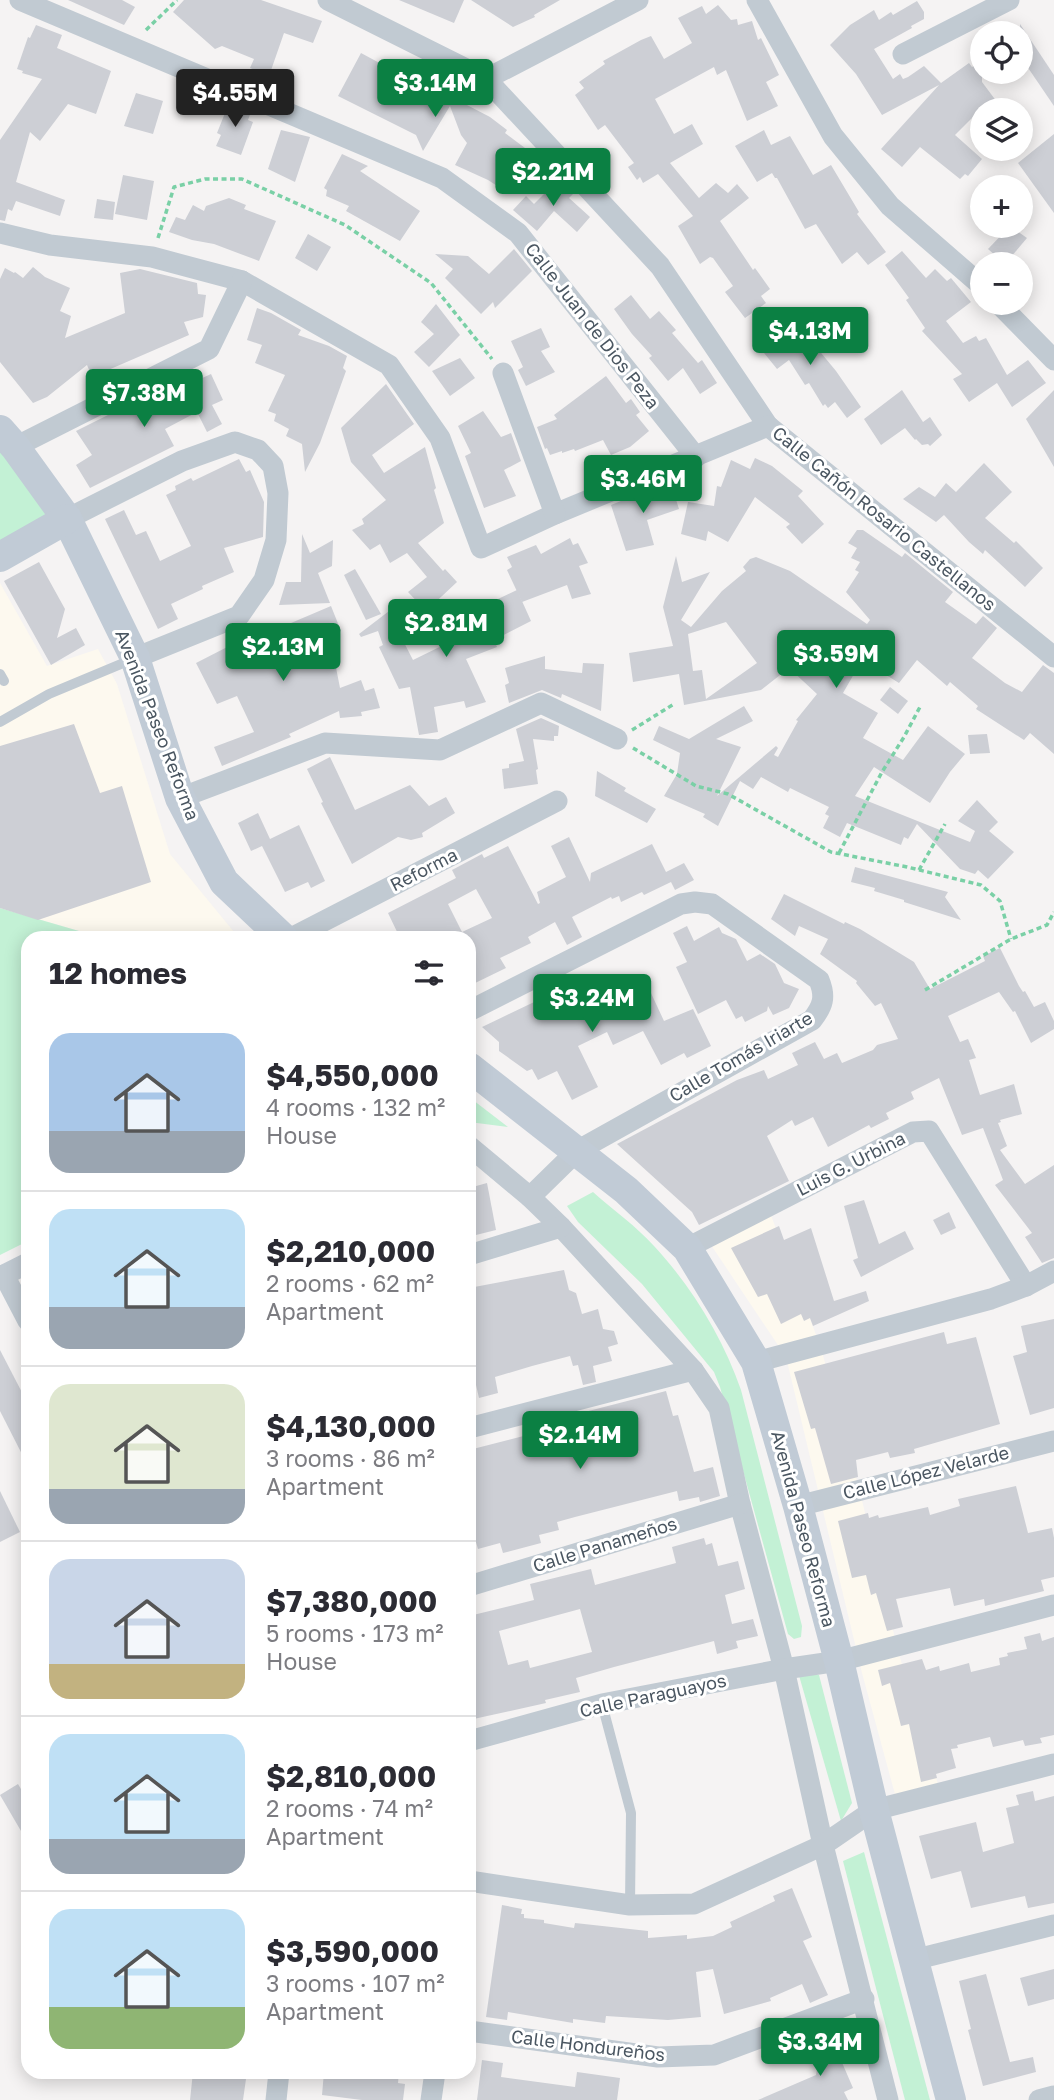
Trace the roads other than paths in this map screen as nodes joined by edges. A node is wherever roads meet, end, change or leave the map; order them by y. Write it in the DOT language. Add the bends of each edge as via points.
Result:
graph roads {
  1 [pos="20,0"];
  2 [pos="328,0"];
  3 [pos="638,0"];
  4 [pos="757,0"];
  5 [pos="1009,0"];
  6 [pos="903,54"];
  7 [pos="486,79"];
  8 [pos="0,233"];
  9 [pos="970,276"];
  10 [pos="242,281"];
  11 [pos="1010,315"];
  12 [pos="1054,360"];
  13 [pos="503,373"];
  14 [pos="768,426"];
  15 [pos="8,438"];
  16 [pos="696,457"];
  17 [pos="555,514"];
  18 [pos="67,519"];
  19 [pos="0,557"];
  20 [pos="1054,657"];
  21 [pos="135,658"];
  22 [pos="0,722"];
  23 [pos="617,739"];
  24 [pos="180,798"];
  25 [pos="557,801"];
  26 [pos="276,931"];
  27 [pos="304,931"];
  28 [pos="476,1007"];
  29 [pos="476,1072"];
  30 [pos="577,1151"];
  31 [pos="476,1152"];
  32 [pos="530,1197"];
  33 [pos="562,1227"];
  34 [pos="687,1248"];
  35 [pos="476,1253"];
  36 [pos="21,1266"];
  37 [pos="1054,1271"];
  38 [pos="2,1276"];
  39 [pos="1026,1286"];
  40 [pos="21,1309"];
  41 [pos="756,1362"];
  42 [pos="693,1370"];
  43 [pos="476,1426"];
  44 [pos="1054,1441"];
  45 [pos="740,1504"];
  46 [pos="798,1506"];
  47 [pos="476,1584"];
  48 [pos="1054,1605"];
  49 [pos="839,1661"];
  50 [pos="784,1669"];
  51 [pos="602,1704"];
  52 [pos="476,1739"];
  53 [pos="1054,1764"];
  54 [pos="874,1810"];
  55 [pos="823,1845"];
  56 [pos="476,1882"];
  57 [pos="630,1905"];
  58 [pos="1054,1925"];
  59 [pos="913,1960"];
  60 [pos="864,1999"];
  61 [pos="476,2032"];
  62 [pos="278,2079"];
  63 [pos="434,2079"];
  64 [pos="1054,2096"];
  65 [pos="276,2100"];
  66 [pos="432,2100"];
  67 [pos="888,2100"];
  68 [pos="951,2100"];
  69 [pos="1040,2100"];
  1 -- 16 [label="street, Calle Juan de Dios Peza" via="442,178 519,233"];
  2 -- 7 [label="street"];
  3 -- 7 [label="street"];
  4 -- 9 [label="street" via="833,136 890,206"];
  5 -- 6 [label="street"];
  7 -- 14 [label="street, Calle Cañón Rosario Castellanos" via="660,266"];
  8 -- 10 [label="street" via="50,246 152,257"];
  10 -- 15 [label="street" via="209,349"];
  10 -- 17 [label="street" via="389,365 440,438 481,548"];
  11 -- 12 [label="street"];
  13 -- 17 [label="street"];
  14 -- 16 [label="street"];
  14 -- 20 [label="street, Calle Cañón Rosario Castellanos"];
  15 -- 18 [label="main road, Avenida Paseo Reforma"];
  16 -- 17 [label="street"];
  18 -- 19 [label="main road"];
  18 -- 21 [label="main road, Avenida Paseo Reforma"];
  18 -- 21 [label="street" via="182,461 235,442 258,450 273,466 278,493 276,540 264,580 239,616"];
  21 -- 22 [label="lane" via="49,694"];
  21 -- 24 [label="main road, Avenida Paseo Reforma"];
  23 -- 24 [label="street" via="541,703 440,750 325,743"];
  24 -- 26 [label="main road, Avenida Paseo Reforma" via="224,882"];
  25 -- 27 [label="street, Reforma"];
  28 -- 30 [label="street, Calle Tomás Iriarte" via="681,904 695,902 712,904 819,980 824,993 812,1020"];
  29 -- 30 [label="main road, Avenida Paseo Reforma"];
  30 -- 32 [label="street, Calle Tomás Iriarte"];
  30 -- 34 [label="main road, Avenida Paseo Reforma"];
  31 -- 32 [label="street"];
  32 -- 33 [label="street"];
  33 -- 35 [label="street"];
  33 -- 42 [label="street"];
  34 -- 39 [label="street, Luis G. Urbina" via="913,1132 929,1131"];
  34 -- 41 [label="main road, Avenida Paseo Reforma"];
  36 -- 38 [label="street"];
  37 -- 39 [label="street"];
  38 -- 40 [label="street"];
  39 -- 41 [label="street"];
  41 -- 46 [label="main road, Avenida Paseo Reforma"];
  42 -- 43 [label="street"];
  42 -- 45 [label="street" via="719,1408"];
  44 -- 46 [label="street, Calle López Velarde"];
  45 -- 47 [label="street, Calle Panameños"];
  45 -- 50 [label="street"];
  46 -- 49 [label="main road, Avenida Paseo Reforma"];
  48 -- 49 [label="street"];
  49 -- 50 [label="street, Calle Paraguayos"];
  49 -- 54 [label="main road, Avenida Paseo Reforma"];
  50 -- 51 [label="street, Calle Paraguayos"];
  50 -- 55 [label="street"];
  51 -- 52 [label="street, Calle Paraguayos"];
  51 -- 57 [label="lane" via="631,1813"];
  53 -- 54 [label="street"];
  54 -- 55 [label="street"];
  54 -- 59 [label="main road, Avenida Paseo Reforma"];
  55 -- 57 [label="street" via="694,1904"];
  55 -- 60 [label="street"];
  56 -- 57 [label="street"];
  58 -- 59 [label="street"];
  59 -- 68 [label="main road, Avenida Paseo Reforma"];
  60 -- 61 [label="street, Calle Hondureños" via="714,2056 659,2057"];
  60 -- 67 [label="street"];
  62 -- 65 [label="street"];
  63 -- 66 [label="street"];
  64 -- 69 [label="street"];
}
